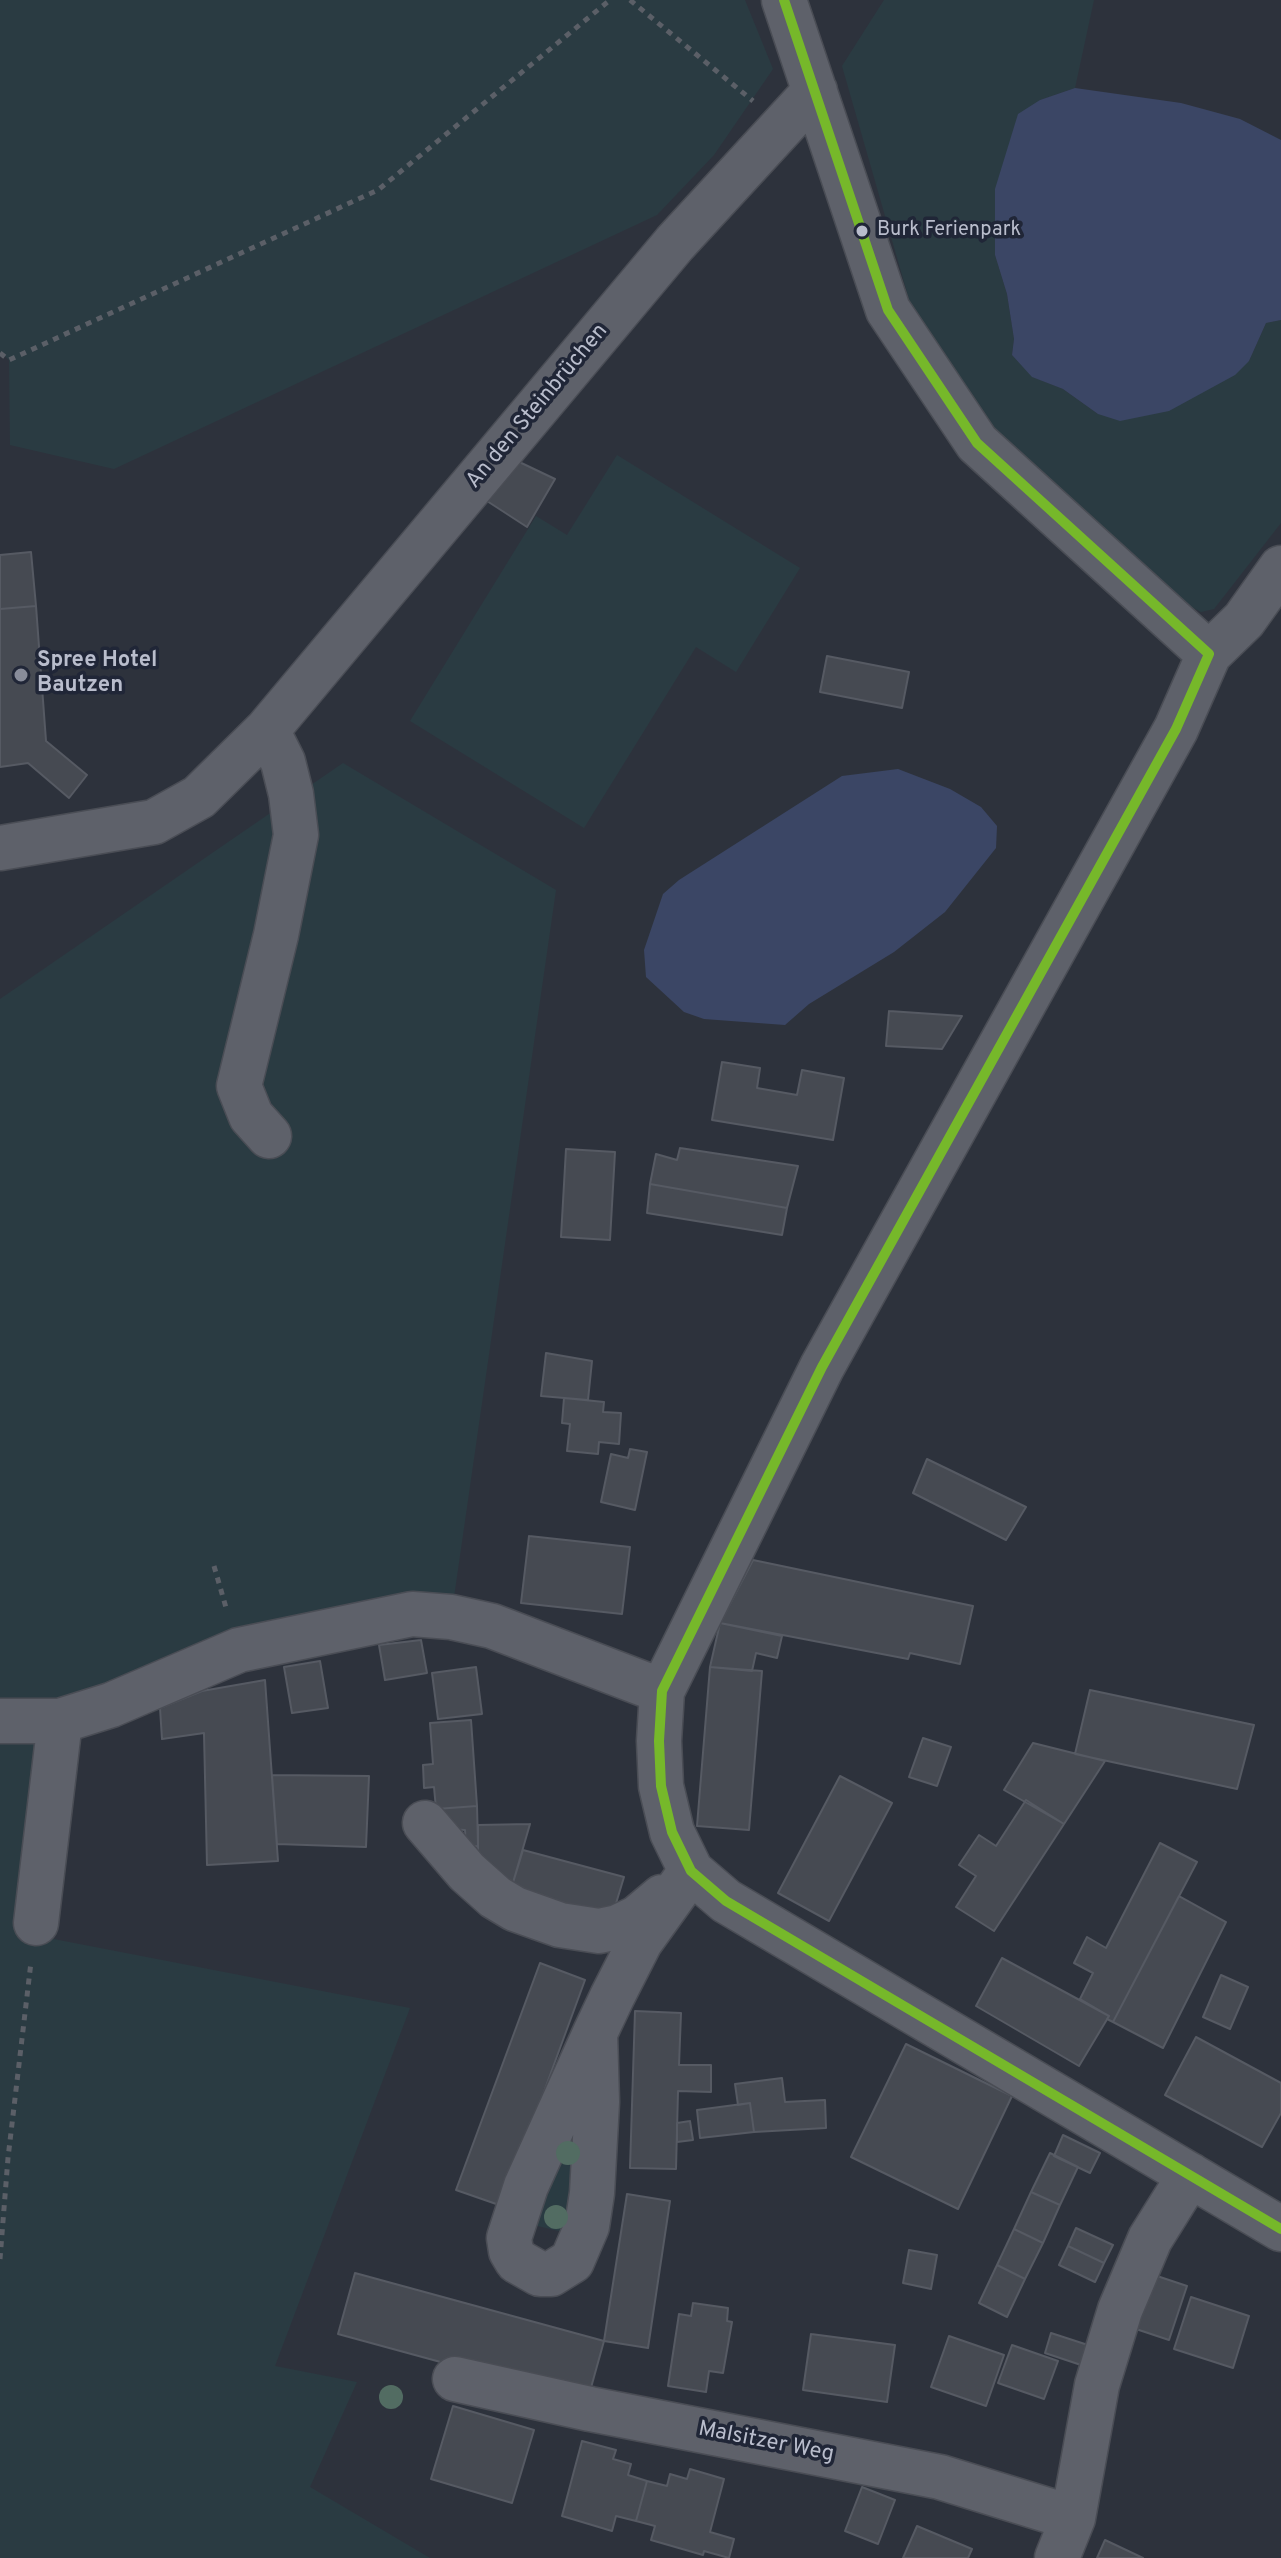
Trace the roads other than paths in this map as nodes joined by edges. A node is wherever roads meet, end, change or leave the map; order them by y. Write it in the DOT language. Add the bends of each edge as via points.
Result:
graph roads {
  1 [pos="784,0"];
  2 [pos="815,91"];
  3 [pos="1281,568"];
  4 [pos="1209,654"];
  5 [pos="267,730"];
  6 [pos="0,848"];
  7 [pos="269,1136"];
  8 [pos="662,1691"];
  9 [pos="0,1721"];
  10 [pos="60,1721"];
  11 [pos="425,1823"];
  12 [pos="691,1871"];
  13 [pos="36,1923"];
  14 [pos="595,2033"];
  15 [pos="1190,2175"];
  16 [pos="1281,2229"];
  17 [pos="455,2379"];
  18 [pos="1073,2518"];
  19 [pos="1057,2558"];
  1 -- 2 [label="street"];
  2 -- 4 [label="street" via="888,310 977,443"];
  2 -- 5 [label="street, An den Steinbrüchen" via="675,243"];
  3 -- 4 [label="street" via="1244,620"];
  4 -- 8 [label="street" via="1176,729 822,1367"];
  5 -- 6 [label="street, An den Steinbrüchen" via="199,797 154,822"];
  5 -- 7 [label="street" via="283,762 296,835 239,1086 251,1116"];
  8 -- 10 [label="street" via="492,1626 412,1614 239,1650"];
  8 -- 12 [label="street" via="661,1786 672,1832"];
  9 -- 10 [label="street"];
  10 -- 13 [label="street"];
  11 -- 12 [label="street" via="495,1897 560,1925 599,1931 618,1927 644,1913"];
  12 -- 14 [label="street" via="640,1942"];
  12 -- 15 [label="street" via="726,1901"];
  15 -- 16 [label="street"];
  15 -- 18 [label="street" via="1150,2239 1120,2310 1097,2385"];
  17 -- 18 [label="street, Malsitzer Weg" via="940,2477"];
  18 -- 19 [label="street"];
}
